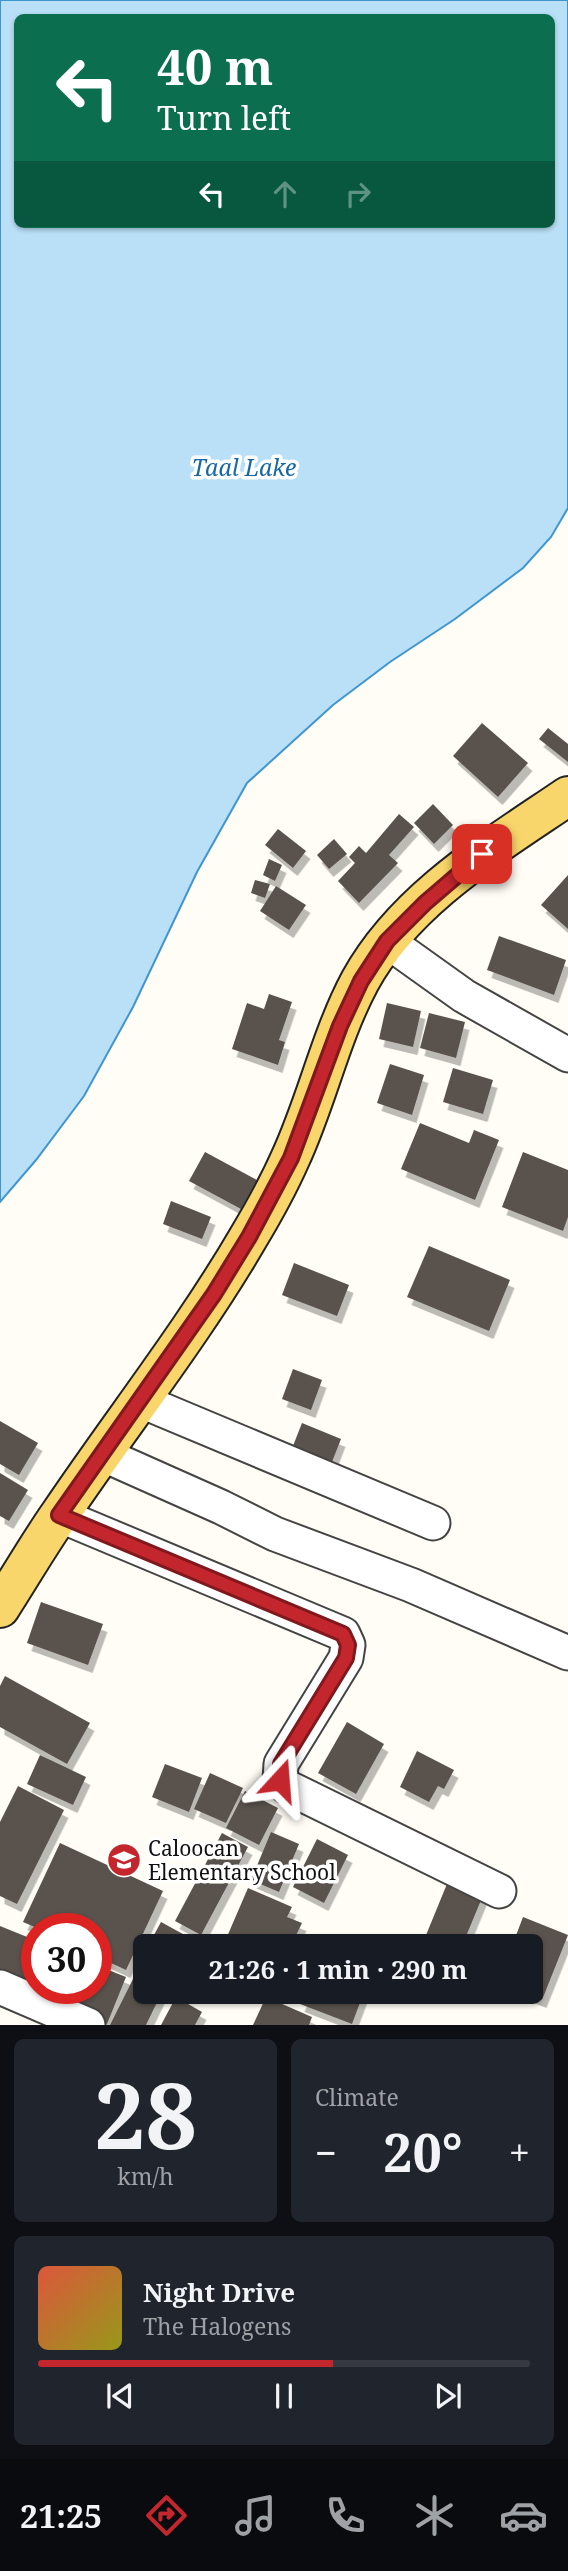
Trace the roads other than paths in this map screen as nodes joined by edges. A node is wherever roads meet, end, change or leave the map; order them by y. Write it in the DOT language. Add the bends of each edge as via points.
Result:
graph roads {
  1 [pos="568,796"];
  2 [pos="387,941"];
  3 [pos="568,1055"];
  4 [pos="139,1400"];
  5 [pos="102,1454"];
  6 [pos="59,1515"];
  7 [pos="433,1523"];
  8 [pos="0,1608"];
  9 [pos="568,1653"];
  10 [pos="499,1891"];
  11 [pos="0,1987"];
  12 [pos="88,2025"];
  1 -- 2 [label="main road" via="482,854"];
  2 -- 3 [label="street" via="464,996"];
  2 -- 4 [label="main road" via="340,1026 291,1158 249,1237"];
  4 -- 5 [label="main road"];
  4 -- 7 [label="street"];
  5 -- 6 [label="main road"];
  5 -- 9 [label="street" via="275,1534"];
  6 -- 8 [label="main road"];
  6 -- 10 [label="street" via="343,1634 348,1645 346,1658 281,1764 280,1780"];
  11 -- 12 [label="street"];
}
